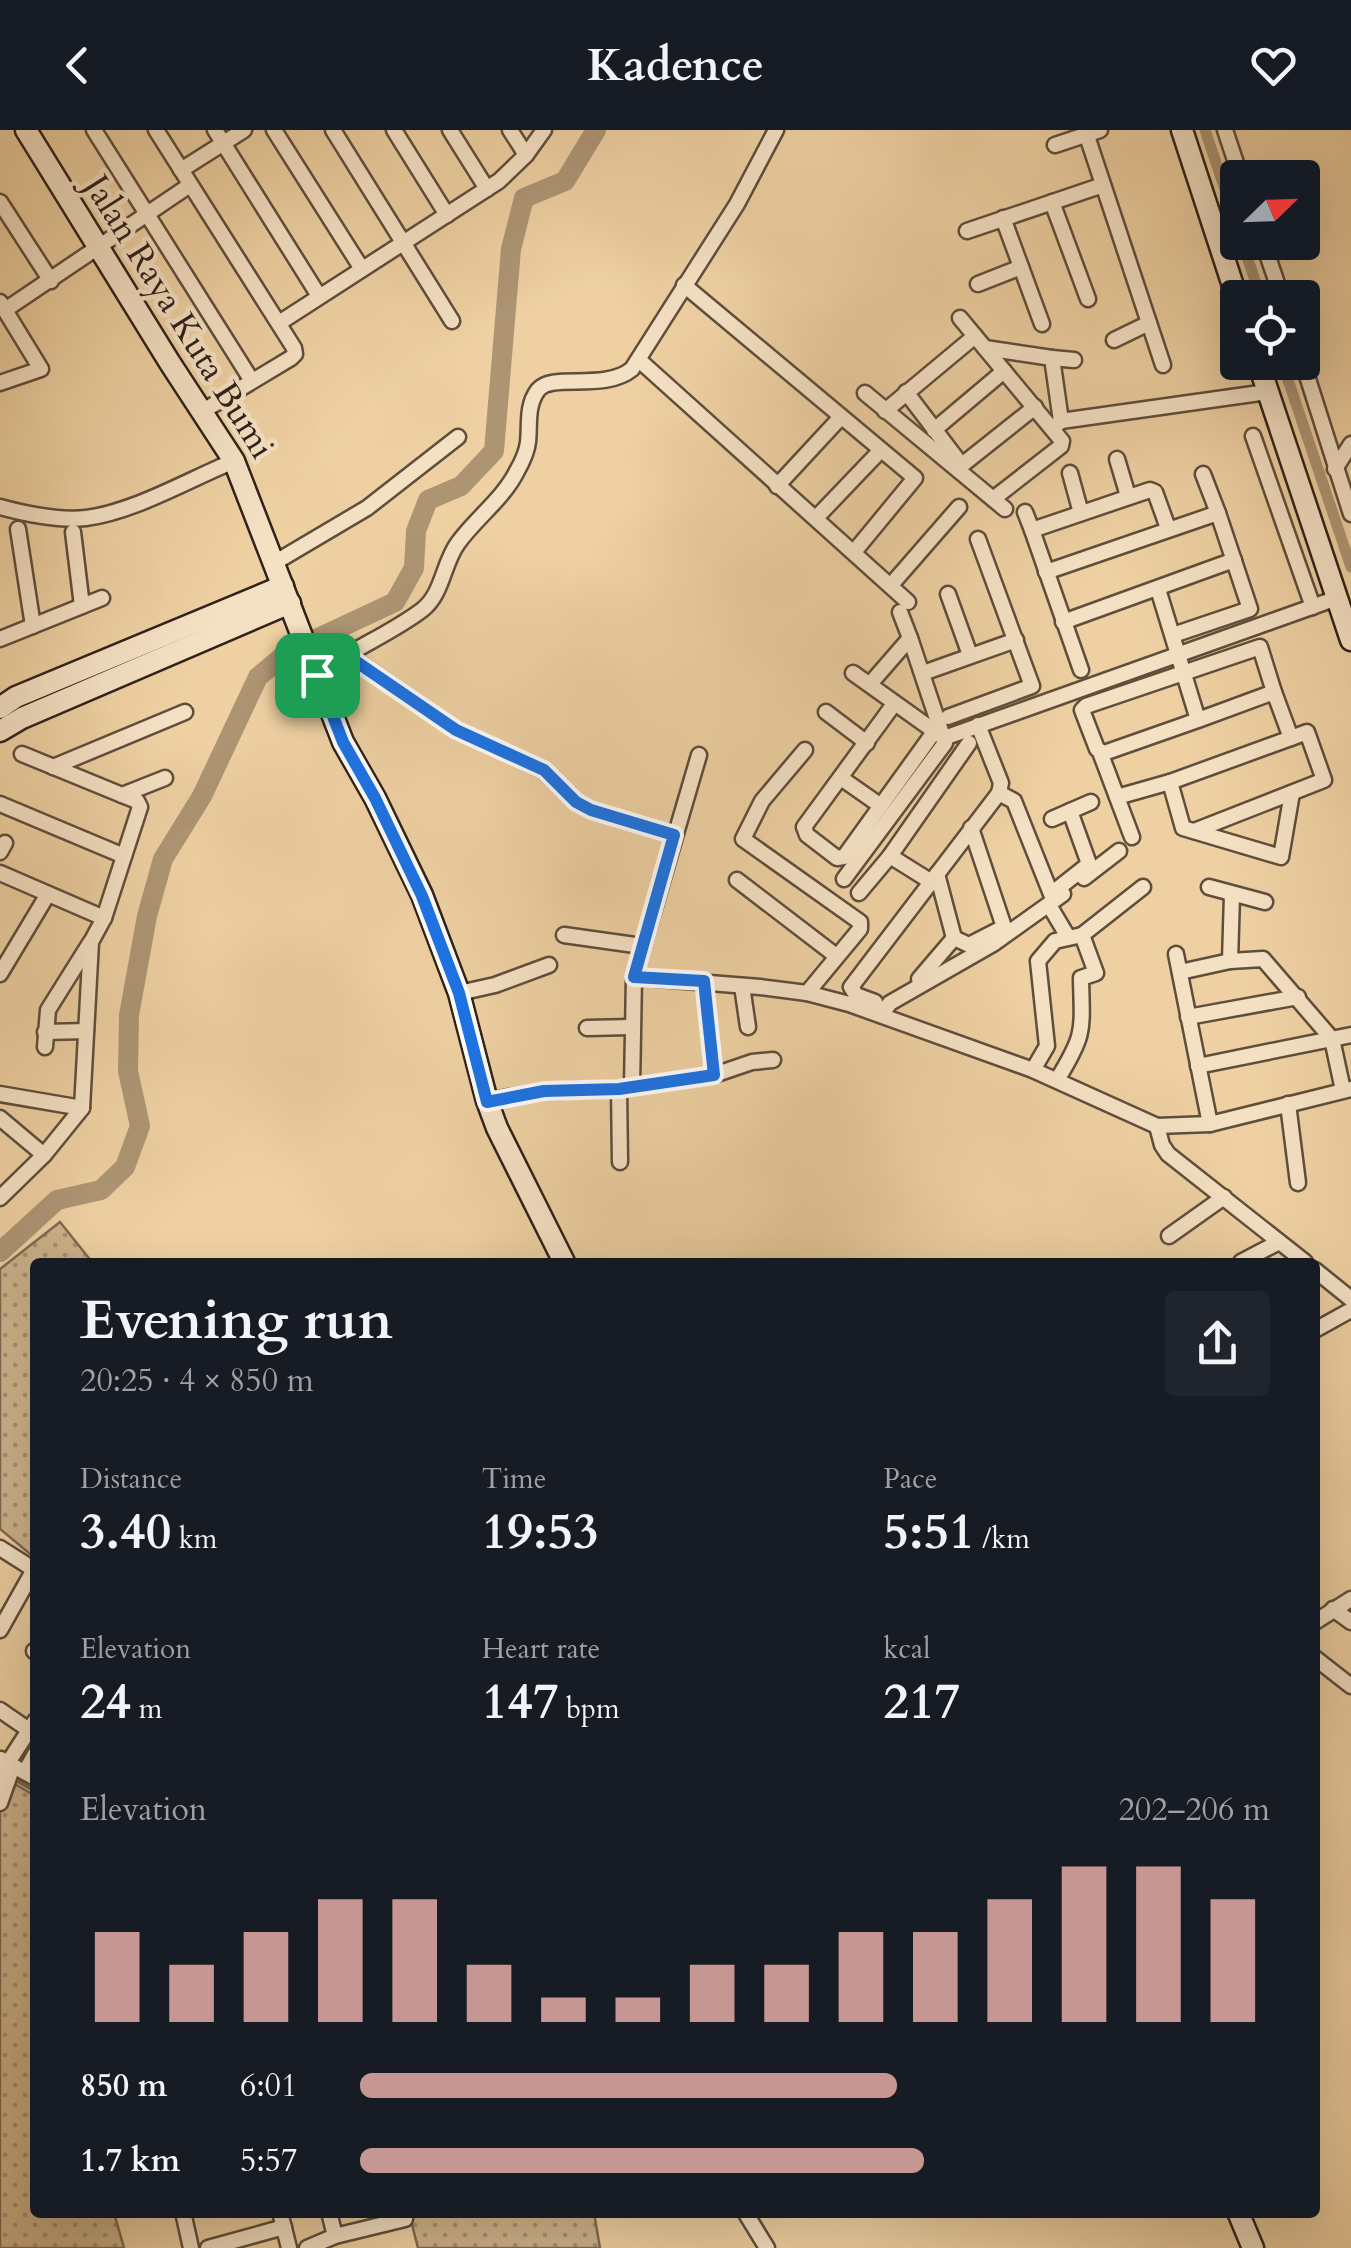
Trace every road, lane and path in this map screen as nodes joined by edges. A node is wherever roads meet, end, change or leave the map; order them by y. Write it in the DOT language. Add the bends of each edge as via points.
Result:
graph roads {
  1 [pos="26,130"];
  2 [pos="94,130"];
  3 [pos="156,130"];
  4 [pos="244,130"];
  5 [pos="274,130"];
  6 [pos="333,130"];
  7 [pos="394,130"];
  8 [pos="450,130"];
  9 [pos="510,130"];
  10 [pos="544,130"];
  11 [pos="776,130"];
  12 [pos="1182,130"];
  13 [pos="1225,130"];
  14 [pos="1090,131"];
  15 [pos="219,136"];
  16 [pos="1055,145"];
  17 [pos="526,154"];
  18 [pos="1235,160"];
  19 [pos="181,170"];
  20 [pos="190,185"];
  21 [pos="1103,185"];
  22 [pos="487,190"];
  23 [pos="0,202"];
  24 [pos="1052,202"];
  25 [pos="146,212"];
  26 [pos="447,215"];
  27 [pos="1002,218"];
  28 [pos="967,231"];
  29 [pos="403,242"];
  30 [pos="98,246"];
  31 [pos="1021,267"];
  32 [pos="362,269"];
  33 [pos="1231,280"];
  34 [pos="50,281"];
  35 [pos="684,284"];
  36 [pos="978,284"];
  37 [pos="319,296"];
  38 [pos="1088,299"];
  39 [pos="3,306"];
  40 [pos="960,318"];
  41 [pos="452,320"];
  42 [pos="278,323"];
  43 [pos="1150,323"];
  44 [pos="1042,324"];
  45 [pos="1114,340"];
  46 [pos="980,342"];
  47 [pos="1052,358"];
  48 [pos="639,360"];
  49 [pos="1074,360"];
  50 [pos="1164,365"];
  51 [pos="1004,371"];
  52 [pos="1263,380"];
  53 [pos="1308,380"];
  54 [pos="252,381"];
  55 [pos="0,383"];
  56 [pos="906,392"];
  57 [pos="1267,392"];
  58 [pos="865,394"];
  59 [pos="1036,407"];
  60 [pos="203,411"];
  61 [pos="885,411"];
  62 [pos="840,418"];
  63 [pos="1057,425"];
  64 [pos="934,430"];
  65 [pos="1253,436"];
  66 [pos="458,437"];
  67 [pos="1351,444"];
  68 [pos="880,450"];
  69 [pos="1117,459"];
  70 [pos="234,460"];
  71 [pos="962,465"];
  72 [pos="1336,468"];
  73 [pos="1070,473"];
  74 [pos="1204,474"];
  75 [pos="974,482"];
  76 [pos="777,486"];
  77 [pos="1128,496"];
  78 [pos="0,507"];
  79 [pos="959,507"];
  80 [pos="1026,512"];
  81 [pos="1218,513"];
  82 [pos="1081,514"];
  83 [pos="1351,514"];
  84 [pos="816,518"];
  85 [pos="1168,528"];
  86 [pos="18,529"];
  87 [pos="1032,530"];
  88 [pos="73,532"];
  89 [pos="978,539"];
  90 [pos="854,552"];
  91 [pos="1234,560"];
  92 [pos="274,563"];
  93 [pos="1046,572"];
  94 [pos="891,584"];
  95 [pos="1158,589"];
  96 [pos="948,594"];
  97 [pos="102,598"];
  98 [pos="1337,598"];
  99 [pos="290,603"];
  100 [pos="82,606"];
  101 [pos="1312,607"];
  102 [pos="238,614"];
  103 [pos="1063,622"];
  104 [pos="33,626"];
  105 [pos="1173,635"];
  106 [pos="910,638"];
  107 [pos="0,639"];
  108 [pos="1016,640"];
  109 [pos="1351,640"];
  110 [pos="345,654"];
  111 [pos="1176,654"];
  112 [pos="970,655"];
  113 [pos="1080,670"];
  114 [pos="315,671"];
  115 [pos="853,672"];
  116 [pos="923,673"];
  117 [pos="1182,673"];
  118 [pos="870,684"];
  119 [pos="1274,692"];
  120 [pos="894,704"];
  121 [pos="0,708"];
  122 [pos="185,712"];
  123 [pos="826,712"];
  124 [pos="948,717"];
  125 [pos="1198,720"];
  126 [pos="978,725"];
  127 [pos="0,731"];
  128 [pos="939,735"];
  129 [pos="1291,738"];
  130 [pos="868,743"];
  131 [pos="969,743"];
  132 [pos="805,750"];
  133 [pos="1100,752"];
  134 [pos="22,754"];
  135 [pos="698,755"];
  136 [pos="53,767"];
  137 [pos="165,778"];
  138 [pos="841,778"];
  139 [pos="1170,782"];
  140 [pos="999,793"];
  141 [pos="1292,793"];
  142 [pos="122,795"];
  143 [pos="1117,797"];
  144 [pos="1091,802"];
  145 [pos="0,804"];
  146 [pos="881,806"];
  147 [pos="1070,811"];
  148 [pos="1052,819"];
  149 [pos="971,828"];
  150 [pos="1194,831"];
  151 [pos="674,835"];
  152 [pos="1132,838"];
  153 [pos="1119,851"];
  154 [pos="124,856"];
  155 [pos="890,856"];
  156 [pos="0,874"];
  157 [pos="933,878"];
  158 [pos="844,879"];
  159 [pos="737,880"];
  160 [pos="1143,887"];
  161 [pos="1209,887"];
  162 [pos="859,893"];
  163 [pos="48,894"];
  164 [pos="1232,896"];
  165 [pos="1265,902"];
  166 [pos="1049,905"];
  167 [pos="104,918"];
  168 [pos="564,935"];
  169 [pos="1075,936"];
  170 [pos="954,938"];
  171 [pos="91,942"];
  172 [pos="642,946"];
  173 [pos="1176,954"];
  174 [pos="836,955"];
  175 [pos="1230,961"];
  176 [pos="548,965"];
  177 [pos="1180,972"];
  178 [pos="0,974"];
  179 [pos="634,977"];
  180 [pos="919,979"];
  181 [pos="704,981"];
  182 [pos="742,986"];
  183 [pos="459,993"];
  184 [pos="807,993"];
  185 [pos="1298,997"];
  186 [pos="878,1009"];
  187 [pos="1188,1017"];
  188 [pos="631,1027"];
  189 [pos="748,1027"];
  190 [pos="587,1028"];
  191 [pos="86,1031"];
  192 [pos="1351,1035"];
  193 [pos="1332,1039"];
  194 [pos="773,1060"];
  195 [pos="1198,1066"];
  196 [pos="1032,1070"];
  197 [pos="714,1075"];
  198 [pos="1057,1080"];
  199 [pos="625,1088"];
  200 [pos="1347,1090"];
  201 [pos="0,1094"];
  202 [pos="487,1102"];
  203 [pos="1288,1104"];
  204 [pos="82,1108"];
  205 [pos="0,1118"];
  206 [pos="1210,1124"];
  207 [pos="1157,1126"];
  208 [pos="44,1155"];
  209 [pos="620,1162"];
  210 [pos="1298,1183"];
  211 [pos="1224,1197"];
  212 [pos="0,1198"];
  213 [pos="1169,1236"];
  214 [pos="1279,1242"];
  215 [pos="562,1258"];
  216 [pos="1249,1258"];
  217 [pos="1300,1258"];
  218 [pos="1320,1274"];
  219 [pos="1351,1299"];
  220 [pos="1351,1310"];
  221 [pos="1320,1327"];
  222 [pos="0,1548"];
  223 [pos="30,1569"];
  224 [pos="30,1574"];
  225 [pos="1351,1600"];
  226 [pos="1334,1609"];
  227 [pos="1320,1619"];
  228 [pos="1351,1622"];
  229 [pos="0,1630"];
  230 [pos="1320,1662"];
  231 [pos="1351,1686"];
  232 [pos="0,1710"];
  233 [pos="30,1725"];
  234 [pos="30,1731"];
  235 [pos="13,1769"];
  236 [pos="0,1803"];
  237 [pos="184,2218"];
  238 [pos="331,2218"];
  239 [pos="381,2218"];
  240 [pos="749,2218"];
  241 [pos="1240,2218"];
  242 [pos="405,2219"];
  243 [pos="282,2220"];
  244 [pos="335,2236"];
  245 [pos="192,2248"];
  246 [pos="208,2248"];
  247 [pos="290,2248"];
  248 [pos="307,2248"];
  249 [pos="767,2248"];
  250 [pos="1253,2248"];
  1 -- 30 [label="street, Jalan Raya Kuta Bumi"];
  2 -- 25 [label="street"];
  3 -- 19 [label="street"];
  4 -- 15 [label="street"];
  5 -- 32 [label="street"];
  6 -- 29 [label="street"];
  7 -- 26 [label="street"];
  8 -- 22 [label="street"];
  9 -- 17 [label="street"];
  10 -- 17 [label="street"];
  11 -- 35 [label="street"];
  12 -- 33 [label="street"];
  13 -- 18 [label="street"];
  14 -- 16 [label="street"];
  14 -- 21 [label="street"];
  15 -- 19 [label="street"];
  15 -- 37 [label="street"];
  17 -- 22 [label="street"];
  19 -- 20 [label="street"];
  20 -- 25 [label="street"];
  20 -- 42 [label="street"];
  21 -- 24 [label="street"];
  21 -- 43 [label="street"];
  22 -- 26 [label="street"];
  23 -- 34 [label="street"];
  24 -- 27 [label="street"];
  24 -- 38 [label="street"];
  25 -- 30 [label="street"];
  25 -- 54 [label="street"];
  26 -- 29 [label="street"];
  27 -- 28 [label="street"];
  27 -- 31 [label="street"];
  29 -- 32 [label="street"];
  29 -- 41 [label="street"];
  30 -- 34 [label="street"];
  30 -- 60 [label="street, Jalan Raya Kuta Bumi"];
  31 -- 36 [label="street"];
  31 -- 44 [label="street"];
  32 -- 37 [label="street"];
  34 -- 39 [label="street"];
  35 -- 48 [label="street"];
  35 -- 62 [label="street"];
  37 -- 42 [label="street"];
  39 -- 55 [label="street" via="41,369"];
  40 -- 46 [label="street"];
  42 -- 54 [label="street" via="295,354"];
  43 -- 45 [label="street"];
  43 -- 50 [label="street"];
  46 -- 47 [label="street"];
  46 -- 51 [label="street"];
  46 -- 56 [label="street"];
  47 -- 49 [label="street"];
  47 -- 63 [label="street"];
  48 -- 76 [label="street"];
  48 -- 110 [label="street" via="622,377 547,382 538,390 518,470 456,545 433,598"];
  51 -- 59 [label="street"];
  51 -- 64 [label="street"];
  52 -- 57 [label="street"];
  53 -- 72 [label="street"];
  54 -- 60 [label="street"];
  56 -- 61 [label="street"];
  56 -- 64 [label="street"];
  57 -- 63 [label="street"];
  57 -- 98 [label="street"];
  58 -- 61 [label="street"];
  59 -- 63 [label="street"];
  59 -- 71 [label="street"];
  60 -- 70 [label="street, Jalan Raya Kuta Bumi"];
  61 -- 75 [label="street"];
  62 -- 68 [label="street"];
  62 -- 76 [label="street"];
  63 -- 75 [label="street" via="1060,446 999,504"];
  64 -- 71 [label="street"];
  65 -- 101 [label="street"];
  66 -- 92 [label="street" via="367,508"];
  67 -- 72 [label="street"];
  68 -- 84 [label="street"];
  68 -- 90 [label="street" via="916,480"];
  69 -- 77 [label="street"];
  70 -- 78 [label="street" via="88,518"];
  70 -- 92 [label="street, Jalan Raya Kuta Bumi"];
  71 -- 75 [label="street"];
  72 -- 83 [label="street"];
  73 -- 82 [label="street"];
  74 -- 81 [label="street"];
  76 -- 84 [label="street"];
  77 -- 82 [label="street"];
  77 -- 85 [label="street" via="1153,490"];
  79 -- 94 [label="street"];
  80 -- 87 [label="street"];
  81 -- 85 [label="street"];
  81 -- 91 [label="street"];
  82 -- 87 [label="street"];
  84 -- 90 [label="street"];
  85 -- 93 [label="street"];
  86 -- 104 [label="street"];
  87 -- 93 [label="street"];
  88 -- 100 [label="street"];
  89 -- 108 [label="street"];
  90 -- 94 [label="street"];
  91 -- 95 [label="street"];
  91 -- 105 [label="street" via="1250,609"];
  92 -- 99 [label="street, Jalan Raya Kuta Bumi"];
  93 -- 103 [label="street"];
  94 -- 106 [label="street"];
  95 -- 103 [label="street"];
  95 -- 105 [label="street"];
  96 -- 112 [label="street"];
  97 -- 100 [label="street"];
  98 -- 101 [label="street"];
  98 -- 109 [label="street"];
  99 -- 102 [label="street"];
  99 -- 114 [label="street, Jalan Raya Kuta Bumi"];
  100 -- 104 [label="street"];
  101 -- 111 [label="street"];
  102 -- 121 [label="street"];
  102 -- 127 [label="street"];
  103 -- 113 [label="street"];
  104 -- 107 [label="street"];
  105 -- 111 [label="street"];
  106 -- 116 [label="street"];
  106 -- 118 [label="street"];
  108 -- 112 [label="street"];
  108 -- 124 [label="street" via="1032,688"];
  110 -- 114 [label="street"];
  110 -- 151 [label="street" via="456,730 544,770 576,802"];
  111 -- 117 [label="street"];
  111 -- 126 [label="street"];
  112 -- 116 [label="street"];
  114 -- 183 [label="street, Jalan Raya Kuta Bumi" via="343,742 422,896"];
  115 -- 118 [label="street"];
  116 -- 128 [label="street"];
  117 -- 119 [label="street" via="1260,648"];
  117 -- 125 [label="street"];
  117 -- 133 [label="street" via="1083,707"];
  118 -- 120 [label="street"];
  119 -- 125 [label="street"];
  119 -- 129 [label="street"];
  120 -- 128 [label="street"];
  120 -- 130 [label="street"];
  122 -- 136 [label="street"];
  123 -- 130 [label="street"];
  125 -- 133 [label="street"];
  126 -- 128 [label="street"];
  126 -- 140 [label="street"];
  128 -- 146 [label="street"];
  128 -- 158 [label="street" via="945,743"];
  129 -- 139 [label="street"];
  129 -- 141 [label="street" via="1307,732 1324,780"];
  130 -- 138 [label="street"];
  131 -- 155 [label="street"];
  132 -- 174 [label="street" via="762,801 743,839 860,922"];
  133 -- 143 [label="street"];
  134 -- 136 [label="street"];
  135 -- 151 [label="street"];
  136 -- 142 [label="street"];
  137 -- 142 [label="street"];
  138 -- 146 [label="street"];
  138 -- 146 [label="street" via="804,827 837,858 844,858"];
  139 -- 143 [label="street"];
  139 -- 150 [label="street" via="1183,828"];
  140 -- 147 [label="street" via="1014,801 1051,894 1089,864"];
  140 -- 149 [label="street"];
  141 -- 150 [label="street"];
  141 -- 150 [label="street" via="1281,857"];
  142 -- 154 [label="street" via="140,807"];
  143 -- 152 [label="street"];
  144 -- 147 [label="street"];
  145 -- 154 [label="street"];
  147 -- 148 [label="street"];
  149 -- 157 [label="street"];
  149 -- 170 [label="street" via="1005,924 970,945"];
  151 -- 172 [label="street"];
  153 -- 166 [label="street"];
  154 -- 167 [label="street"];
  155 -- 157 [label="street"];
  155 -- 162 [label="street"];
  156 -- 163 [label="street"];
  157 -- 170 [label="street"];
  157 -- 186 [label="street" via="850,987"];
  159 -- 174 [label="street"];
  160 -- 169 [label="street"];
  161 -- 164 [label="street"];
  163 -- 167 [label="street"];
  163 -- 178 [label="street"];
  164 -- 165 [label="street"];
  164 -- 175 [label="street"];
  166 -- 169 [label="street"];
  166 -- 186 [label="street"];
  167 -- 171 [label="street"];
  168 -- 172 [label="street"];
  169 -- 196 [label="street" via="1055,941 1038,960 1046,1046"];
  169 -- 198 [label="street" via="1096,973 1080,978 1081,1031"];
  170 -- 180 [label="street"];
  171 -- 191 [label="street"];
  171 -- 191 [label="street" via="48,1010 46,1040"];
  172 -- 179 [label="street"];
  173 -- 177 [label="street"];
  174 -- 184 [label="street"];
  175 -- 177 [label="street"];
  175 -- 185 [label="street" via="1263,959"];
  176 -- 183 [label="street"];
  177 -- 187 [label="street"];
  179 -- 181 [label="street"];
  179 -- 188 [label="street"];
  181 -- 182 [label="street"];
  181 -- 197 [label="street"];
  182 -- 184 [label="street"];
  182 -- 189 [label="street"];
  183 -- 202 [label="street, Jalan Raya Kuta Bumi"];
  184 -- 186 [label="street"];
  185 -- 187 [label="street"];
  185 -- 193 [label="street"];
  186 -- 196 [label="street"];
  187 -- 195 [label="street"];
  188 -- 190 [label="street"];
  188 -- 199 [label="street"];
  191 -- 204 [label="street"];
  192 -- 193 [label="street"];
  193 -- 195 [label="street"];
  193 -- 200 [label="street"];
  194 -- 197 [label="street"];
  195 -- 206 [label="street"];
  196 -- 198 [label="street"];
  197 -- 199 [label="street"];
  198 -- 207 [label="street"];
  199 -- 202 [label="street" via="544,1091"];
  199 -- 209 [label="street"];
  200 -- 203 [label="street"];
  201 -- 204 [label="street"];
  202 -- 215 [label="street, Jalan Raya Kuta Bumi"];
  203 -- 206 [label="street"];
  203 -- 210 [label="street"];
  204 -- 208 [label="street"];
  205 -- 208 [label="street"];
  206 -- 207 [label="street"];
  207 -- 211 [label="street" via="1168,1154"];
  208 -- 212 [label="street"];
  211 -- 213 [label="street"];
  211 -- 214 [label="street"];
  214 -- 216 [label="street"];
  214 -- 217 [label="street"];
  218 -- 219 [label="street"];
  220 -- 221 [label="street"];
  222 -- 223 [label="street"];
  224 -- 229 [label="street"];
  225 -- 226 [label="street"];
  226 -- 227 [label="street"];
  226 -- 228 [label="street"];
  230 -- 231 [label="street"];
  232 -- 233 [label="street"];
  234 -- 235 [label="street"];
  235 -- 236 [label="street"];
  237 -- 245 [label="street"];
  238 -- 244 [label="street"];
  239 -- 242 [label="street"];
  239 -- 244 [label="street"];
  240 -- 249 [label="street"];
  241 -- 250 [label="street"];
  243 -- 246 [label="street"];
  243 -- 247 [label="street"];
  244 -- 248 [label="street"];
}
